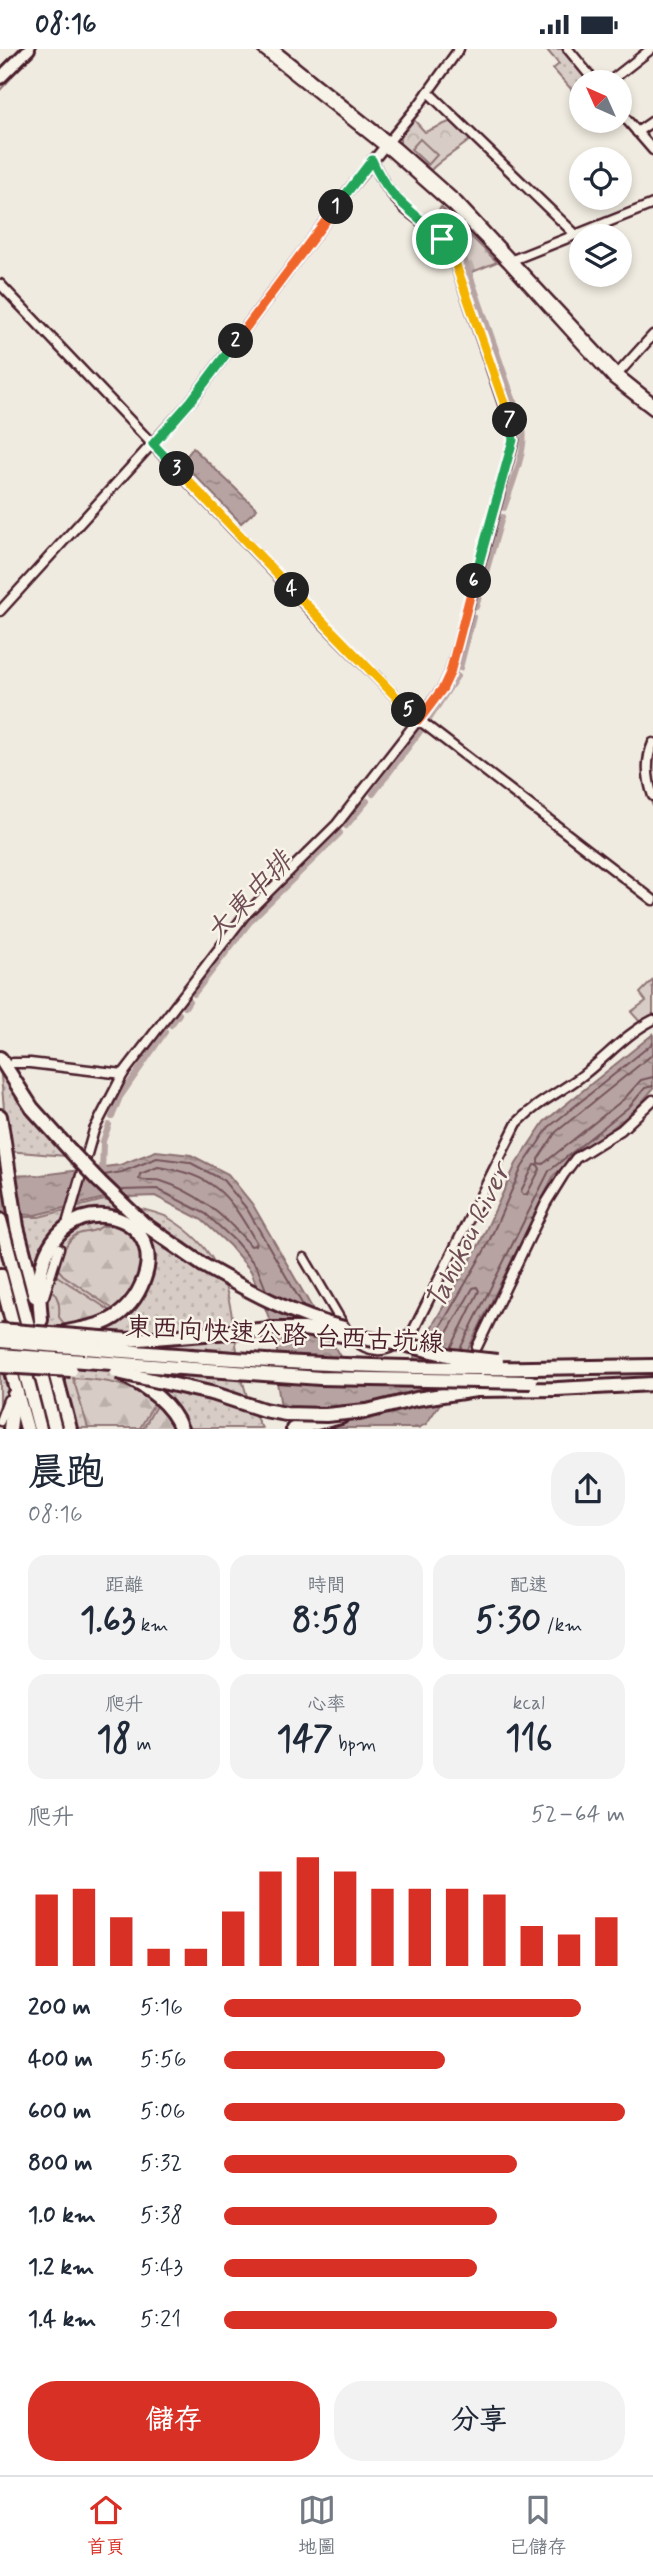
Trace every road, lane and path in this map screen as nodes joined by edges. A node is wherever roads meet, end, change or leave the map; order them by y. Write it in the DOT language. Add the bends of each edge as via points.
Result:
graph roads {
  1 [pos="29,49"];
  2 [pos="262,49"];
  3 [pos="274,49"];
  4 [pos="459,49"];
  5 [pos="568,49"];
  6 [pos="651,49"];
  7 [pos="585,70"];
  8 [pos="624,70"];
  9 [pos="0,78"];
  10 [pos="428,92"];
  11 [pos="653,121"];
  12 [pos="632,126"];
  13 [pos="637,132"];
  14 [pos="386,143"];
  15 [pos="653,150"];
  16 [pos="372,160"];
  17 [pos="653,204"];
  18 [pos="603,224"];
  19 [pos="569,228"];
  20 [pos="569,238"];
  21 [pos="511,261"];
  22 [pos="0,284"];
  23 [pos="653,335"];
  24 [pos="615,377"];
  25 [pos="653,401"];
  26 [pos="653,410"];
  27 [pos="153,444"];
  28 [pos="0,611"];
  29 [pos="419,720"];
  30 [pos="653,743"];
  31 [pos="653,796"];
  32 [pos="653,900"];
  33 [pos="653,1020"];
  34 [pos="6,1060"];
  35 [pos="123,1074"];
  36 [pos="653,1100"];
  37 [pos="0,1116"];
  38 [pos="71,1219"];
  39 [pos="1,1222"];
  40 [pos="59,1248"];
  41 [pos="304,1258"];
  42 [pos="0,1275"];
  43 [pos="44,1296"];
  44 [pos="41,1320"];
  45 [pos="0,1331"];
  46 [pos="58,1334"];
  47 [pos="0,1341"];
  48 [pos="401,1344"];
  49 [pos="477,1347"];
  50 [pos="2,1365"];
  51 [pos="653,1365"];
  52 [pos="532,1366"];
  53 [pos="118,1372"];
  54 [pos="653,1382"];
  55 [pos="11,1396"];
  56 [pos="366,1411"];
  57 [pos="0,1421"];
  58 [pos="10,1429"];
  59 [pos="27,1429"];
  60 [pos="40,1429"];
  61 [pos="55,1429"];
  62 [pos="72,1429"];
  63 [pos="181,1429"];
  64 [pos="293,1429"];
  1 -- 9 [label="main road"];
  2 -- 14 [label="street"];
  3 -- 14 [label="street"];
  4 -- 10 [label="street"];
  5 -- 7 [label="street"];
  6 -- 8 [label="street"];
  10 -- 14 [label="street"];
  10 -- 19 [label="street"];
  11 -- 13 [label="street"];
  12 -- 13 [label="street"];
  13 -- 15 [label="street"];
  14 -- 16 [label="street"];
  14 -- 21 [label="street" via="457,201"];
  16 -- 27 [label="street" via="191,401"];
  16 -- 29 [label="street" via="394,197 450,248 513,433 450,673"];
  17 -- 18 [label="street"];
  20 -- 21 [label="street"];
  21 -- 24 [label="street"];
  22 -- 27 [label="street"];
  23 -- 24 [label="street"];
  24 -- 25 [label="street"];
  24 -- 26 [label="street"];
  27 -- 28 [label="street"];
  27 -- 29 [label="street"];
  29 -- 32 [label="street"];
  29 -- 35 [label="street" via="337,824 244,916"];
  30 -- 31 [label="street" via="648,762"];
  33 -- 41 [label="street" via="517,1123 413,1331 400,1343 387,1350 371,1350 351,1338"];
  34 -- 35 [label="street"];
  34 -- 48 [label="highway, bridge" via="32,1108 144,1224 246,1289 334,1326"];
  35 -- 38 [label="street" via="84,1158"];
  36 -- 49 [label="street" via="621,1130 576,1158 546,1203"];
  37 -- 44 [label="highway" via="17,1227"];
  38 -- 44 [label="highway" via="45,1259 39,1285"];
  38 -- 46 [label="highway" via="98,1214 121,1219 141,1238 147,1266 136,1297 118,1315"];
  39 -- 61 [label="highway"];
  40 -- 43 [label="street"];
  42 -- 60 [label="highway"];
  44 -- 62 [label="highway"];
  45 -- 46 [label="highway, bridge"];
  45 -- 50 [label="highway"];
  46 -- 48 [label="highway, bridge" via="127,1341 293,1329"];
  47 -- 52 [label="highway, 東西向快速公路 台西古坑線, bridge" via="239,1360 405,1367"];
  48 -- 52 [label="highway, bridge"];
  50 -- 53 [label="highway, bridge"];
  50 -- 54 [label="highway, 東西向快速公路 台西古坑線, bridge" via="320,1378"];
  50 -- 55 [label="highway"];
  50 -- 59 [label="highway"];
  51 -- 52 [label="highway"];
  53 -- 56 [label="highway, bridge" via="286,1414"];
  53 -- 63 [label="highway" via="159,1397 174,1412"];
  54 -- 56 [label="highway" via="463,1391"];
  55 -- 57 [label="street"];
  55 -- 58 [label="highway"];
  56 -- 64 [label="highway, bridge"];
}
